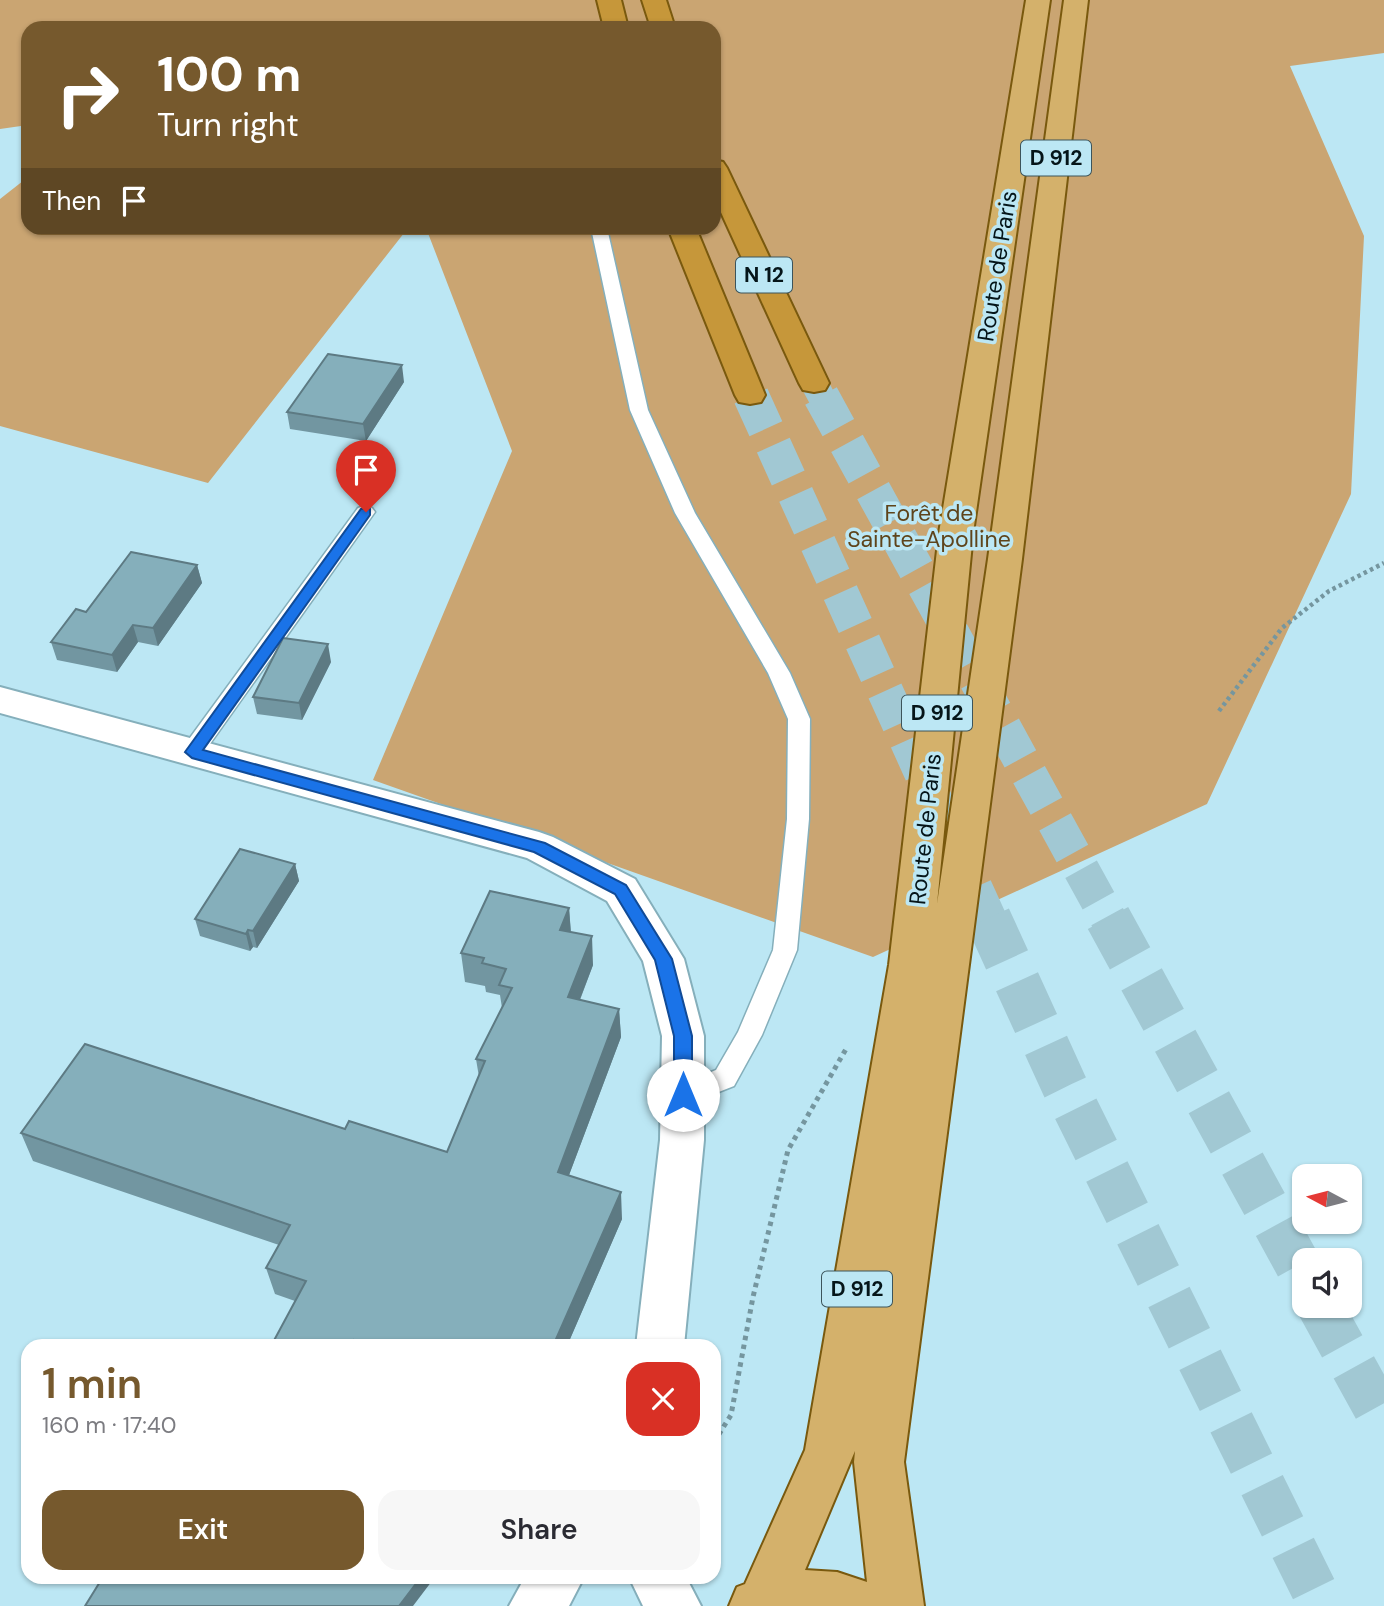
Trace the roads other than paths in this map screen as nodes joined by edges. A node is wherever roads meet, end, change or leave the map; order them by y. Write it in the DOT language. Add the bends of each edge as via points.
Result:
graph roads {
  1 [pos="609,0"];
  2 [pos="654,0"];
  3 [pos="1038,0"];
  4 [pos="1076,0"];
  5 [pos="614,21"];
  6 [pos="661,21"];
  7 [pos="721,183"];
  8 [pos="601,235"];
  9 [pos="685,235"];
  10 [pos="814,383"];
  11 [pos="750,395"];
  12 [pos="366,512"];
  13 [pos="0,700"];
  14 [pos="192,752"];
  15 [pos="683,1095"];
  16 [pos="661,1339"];
  17 [pos="553,1584"];
  18 [pos="659,1584"];
  19 [pos="760,1604"];
  20 [pos="536,1606"];
  21 [pos="674,1606"];
  22 [pos="861,1606"];
  23 [pos="897,1606"];
  1 -- 5 [label="highway"];
  2 -- 6 [label="highway"];
  3 -- 19 [label="main road, Route de Paris / D 912" via="956,533 910,965 830,1451"];
  4 -- 23 [label="main road, Route de Paris / D 912" via="1005,559 880,1462"];
  7 -- 10 [label="highway, N 12"];
  8 -- 15 [label="lane" via="639,410 684,513 779,673 799,719 798,820 785,950 725,1078"];
  9 -- 11 [label="highway, N 12"];
  12 -- 14 [label="lane"];
  13 -- 14 [label="street"];
  14 -- 15 [label="street" via="539,847 621,890 663,959 683,1036"];
  15 -- 16 [label="street"];
  17 -- 20 [label="street"];
  18 -- 21 [label="street"];
  19 -- 22 [label="main road" via="810,1596"];
}
